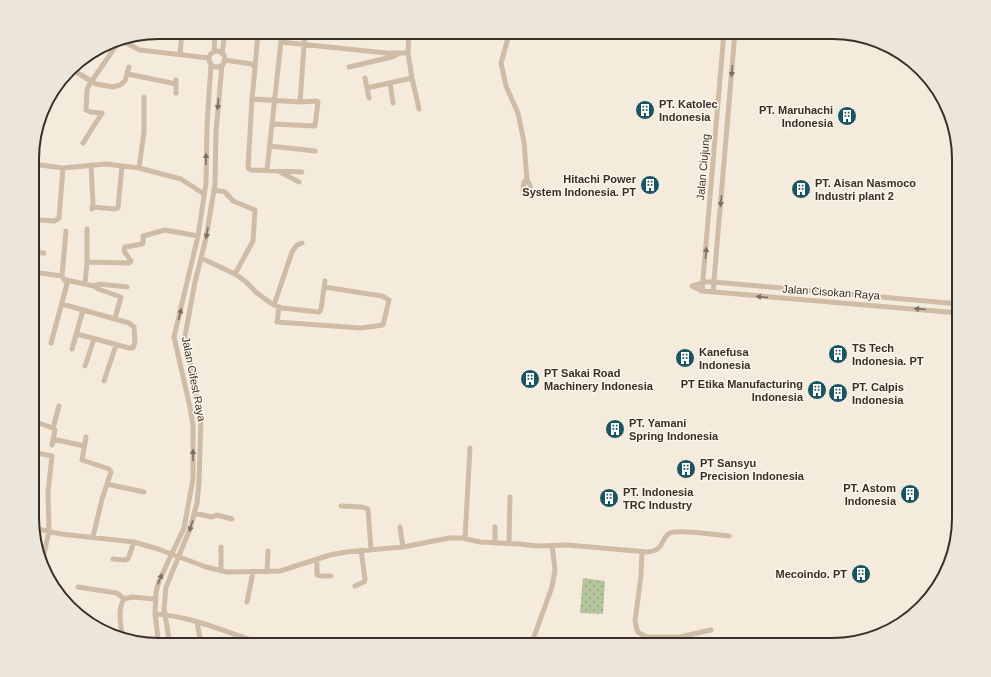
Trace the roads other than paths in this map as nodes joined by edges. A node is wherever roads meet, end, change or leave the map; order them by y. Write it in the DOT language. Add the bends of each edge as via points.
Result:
graph roads {
  1 [pos="181,39"];
  2 [pos="215,39"];
  3 [pos="224,39"];
  4 [pos="257,39"];
  5 [pos="281,39"];
  6 [pos="304,39"];
  7 [pos="409,39"];
  8 [pos="508,39"];
  9 [pos="723,39"];
  10 [pos="734,39"];
  11 [pos="281,42"];
  12 [pos="127,43"];
  13 [pos="304,45"];
  14 [pos="115,47"];
  15 [pos="214,52"];
  16 [pos="408,53"];
  17 [pos="180,54"];
  18 [pos="222,54"];
  19 [pos="398,54"];
  20 [pos="209,58"];
  21 [pos="223,63"];
  22 [pos="211,64"];
  23 [pos="129,67"];
  24 [pos="349,67"];
  25 [pos="255,68"];
  26 [pos="77,72"];
  27 [pos="128,74"];
  28 [pos="365,78"];
  29 [pos="412,78"];
  30 [pos="91,82"];
  31 [pos="390,83"];
  32 [pos="367,88"];
  33 [pos="176,93"];
  34 [pos="144,97"];
  35 [pos="369,98"];
  36 [pos="252,99"];
  37 [pos="276,100"];
  38 [pos="300,102"];
  39 [pos="393,103"];
  40 [pos="418,109"];
  41 [pos="272,124"];
  42 [pos="83,143"];
  43 [pos="270,146"];
  44 [pos="315,151"];
  45 [pos="39,165"];
  46 [pos="91,165"];
  47 [pos="122,166"];
  48 [pos="63,168"];
  49 [pos="139,168"];
  50 [pos="267,170"];
  51 [pos="278,171"];
  52 [pos="302,172"];
  53 [pos="526,180"];
  54 [pos="206,182"];
  55 [pos="299,182"];
  56 [pos="215,184"];
  57 [pos="214,190"];
  58 [pos="204,194"];
  59 [pos="40,220"];
  60 [pos="87,228"];
  61 [pos="66,231"];
  62 [pos="198,236"];
  63 [pos="302,243"];
  64 [pos="39,253"];
  65 [pos="44,253"];
  66 [pos="201,258"];
  67 [pos="87,262"];
  68 [pos="39,273"];
  69 [pos="235,274"];
  70 [pos="64,278"];
  71 [pos="325,280"];
  72 [pos="704,282"];
  73 [pos="714,282"];
  74 [pos="85,284"];
  75 [pos="94,286"];
  76 [pos="127,287"];
  77 [pos="324,287"];
  78 [pos="702,291"];
  79 [pos="713,292"];
  80 [pos="952,303"];
  81 [pos="62,304"];
  82 [pos="277,306"];
  83 [pos="83,310"];
  84 [pos="952,312"];
  85 [pos="115,318"];
  86 [pos="77,334"];
  87 [pos="94,339"];
  88 [pos="51,343"];
  89 [pos="116,345"];
  90 [pos="72,349"];
  91 [pos="85,366"];
  92 [pos="104,381"];
  93 [pos="59,406"];
  94 [pos="39,424"];
  95 [pos="53,428"];
  96 [pos="86,437"];
  97 [pos="53,439"];
  98 [pos="52,445"];
  99 [pos="84,446"];
  100 [pos="470,448"];
  101 [pos="39,453"];
  102 [pos="107,484"];
  103 [pos="144,492"];
  104 [pos="510,497"];
  105 [pos="341,506"];
  106 [pos="194,513"];
  107 [pos="232,519"];
  108 [pos="495,527"];
  109 [pos="400,528"];
  110 [pos="40,529"];
  111 [pos="49,531"];
  112 [pos="729,536"];
  113 [pos="94,537"];
  114 [pos="465,538"];
  115 [pos="134,542"];
  116 [pos="494,543"];
  117 [pos="509,544"];
  118 [pos="552,545"];
  119 [pos="221,547"];
  120 [pos="402,548"];
  121 [pos="361,550"];
  122 [pos="371,550"];
  123 [pos="268,551"];
  124 [pos="642,552"];
  125 [pos="44,553"];
  126 [pos="172,554"];
  127 [pos="178,557"];
  128 [pos="113,559"];
  129 [pos="317,559"];
  130 [pos="221,571"];
  131 [pos="253,572"];
  132 [pos="267,572"];
  133 [pos="331,576"];
  134 [pos="355,586"];
  135 [pos="78,587"];
  136 [pos="124,599"];
  137 [pos="155,599"];
  138 [pos="247,602"];
  139 [pos="155,614"];
  140 [pos="165,615"];
  141 [pos="197,622"];
  142 [pos="711,630"];
  143 [pos="122,633"];
  144 [pos="158,638"];
  145 [pos="169,638"];
  146 [pos="200,638"];
  147 [pos="246,638"];
  148 [pos="534,638"];
  1 -- 17 [label="street"];
  2 -- 15 [label="street"];
  3 -- 18 [label="street"];
  4 -- 25 [label="street"];
  5 -- 11 [label="street"];
  6 -- 13 [label="street"];
  7 -- 16 [label="street"];
  8 -- 53 [label="street" via="501,63 506,86 518,113 524,142"];
  72 -- 9 [label="street, Jalan Ciujung, one-way"];
  10 -- 73 [label="street, one-way"];
  11 -- 13 [label="street"];
  11 -- 37 [label="street"];
  12 -- 17 [label="street" via="140,50"];
  13 -- 19 [label="street"];
  13 -- 38 [label="street"];
  14 -- 30 [label="street"];
  15 -- 18 [label="street"];
  15 -- 20 [label="street"];
  16 -- 19 [label="street"];
  16 -- 29 [label="street"];
  17 -- 20 [label="street"];
  18 -- 21 [label="street"];
  19 -- 24 [label="street"];
  20 -- 22 [label="street"];
  21 -- 22 [label="street" via="218,67"];
  21 -- 25 [label="street" via="252,64"];
  21 -- 56 [label="street, Jalan Cifest Raya, one-way" via="216,132"];
  54 -- 22 [label="street, Jalan Cifest Raya, one-way"];
  23 -- 27 [label="street"];
  25 -- 36 [label="street"];
  26 -- 30 [label="street"];
  27 -- 30 [label="street" via="125,81 116,86 102,86"];
  27 -- 33 [label="street" via="176,82"];
  28 -- 32 [label="street"];
  29 -- 31 [label="street"];
  29 -- 40 [label="street"];
  30 -- 42 [label="street" via="86,109 102,113"];
  31 -- 32 [label="street"];
  31 -- 39 [label="street"];
  32 -- 35 [label="street"];
  34 -- 49 [label="street" via="144,132"];
  36 -- 37 [label="street"];
  36 -- 50 [label="street" via="248,167 251,170"];
  37 -- 38 [label="street"];
  37 -- 41 [label="street"];
  38 -- 41 [label="street" via="318,102 315,126"];
  41 -- 43 [label="street"];
  43 -- 44 [label="street"];
  43 -- 50 [label="street"];
  45 -- 48 [label="street"];
  46 -- 47 [label="street"];
  46 -- 47 [label="street" via="92,208 115,209 118,208"];
  46 -- 48 [label="street"];
  47 -- 49 [label="street"];
  48 -- 59 [label="street" via="59,218 55,221"];
  49 -- 58 [label="street" via="181,179"];
  50 -- 51 [label="street"];
  51 -- 52 [label="street"];
  51 -- 55 [label="street"];
  54 -- 56 [label="street"];
  54 -- 58 [label="street, Jalan Cifest Raya"];
  56 -- 57 [label="street, Jalan Cifest Raya"];
  57 -- 66 [label="street, Jalan Cifest Raya, one-way"];
  57 -- 69 [label="street" via="225,192 233,201 255,210 253,242"];
  58 -- 62 [label="street, Jalan Cifest Raya"];
  60 -- 67 [label="street"];
  61 -- 70 [label="street"];
  62 -- 67 [label="street" via="164,230 143,236 142,244 125,247 124,251 131,260 129,263"];
  126 -- 62 [label="street, Jalan Cifest Raya, one-way" via="184,528 193,472 193,426 174,337"];
  63 -- 82 [label="street" via="292,252"];
  64 -- 65 [label="street"];
  66 -- 69 [label="street"];
  66 -- 106 [label="street, Jalan Cifest Raya" via="185,336 202,422 199,482"];
  67 -- 74 [label="street"];
  68 -- 70 [label="street"];
  69 -- 82 [label="street"];
  70 -- 74 [label="street"];
  70 -- 81 [label="street" via="67,284"];
  71 -- 77 [label="street"];
  72 -- 73 [label="street, Jalan Cisokan Raya"];
  72 -- 78 [label="street, Jalan Ciujung"];
  72 -- 78 [label="street, Jalan Cisokan Raya" via="692,286"];
  73 -- 79 [label="street"];
  73 -- 80 [label="street, Jalan Cisokan Raya"];
  74 -- 75 [label="street"];
  75 -- 76 [label="street" via="99,284"];
  75 -- 85 [label="street" via="121,297"];
  77 -- 82 [label="street" via="319,312"];
  77 -- 82 [label="street" via="382,296 389,300 383,325 361,328 276,322"];
  78 -- 79 [label="street, Jalan Cisokan Raya"];
  84 -- 79 [label="street, Jalan Cisokan Raya, one-way"];
  81 -- 83 [label="street"];
  81 -- 88 [label="street"];
  83 -- 85 [label="street"];
  83 -- 86 [label="street"];
  85 -- 89 [label="street" via="133,325 136,337 132,348"];
  86 -- 87 [label="street"];
  86 -- 90 [label="street"];
  87 -- 89 [label="street"];
  87 -- 91 [label="street"];
  89 -- 92 [label="street"];
  93 -- 95 [label="street"];
  94 -- 95 [label="street"];
  95 -- 97 [label="street"];
  96 -- 99 [label="street"];
  97 -- 98 [label="street"];
  97 -- 99 [label="street"];
  99 -- 102 [label="street" via="82,460 111,471"];
  100 -- 114 [label="street"];
  101 -- 111 [label="street" via="52,456 48,492"];
  102 -- 103 [label="street"];
  102 -- 113 [label="street"];
  104 -- 117 [label="street"];
  105 -- 122 [label="street" via="368,509"];
  106 -- 107 [label="street"];
  106 -- 127 [label="street, Jalan Cifest Raya, one-way"];
  108 -- 116 [label="street"];
  109 -- 120 [label="street"];
  110 -- 111 [label="street"];
  111 -- 113 [label="street"];
  111 -- 125 [label="street"];
  112 -- 124 [label="street" via="672,533 659,549"];
  113 -- 115 [label="street"];
  114 -- 116 [label="street"];
  114 -- 120 [label="street" via="449,538"];
  115 -- 126 [label="street"];
  115 -- 128 [label="street" via="128,559"];
  116 -- 117 [label="street"];
  117 -- 118 [label="street"];
  118 -- 124 [label="street"];
  118 -- 148 [label="street" via="555,570 552,587"];
  119 -- 130 [label="street"];
  120 -- 122 [label="street"];
  121 -- 122 [label="street"];
  121 -- 129 [label="street"];
  121 -- 134 [label="street" via="365,579"];
  123 -- 132 [label="street"];
  124 -- 142 [label="street" via="636,630 648,637 680,637"];
  126 -- 127 [label="street"];
  137 -- 126 [label="street, Jalan Cifest Raya, one-way" via="159,581"];
  127 -- 130 [label="street"];
  127 -- 140 [label="street, Jalan Cifest Raya" via="166,587"];
  129 -- 132 [label="street" via="286,570"];
  129 -- 133 [label="street" via="317,575"];
  130 -- 131 [label="street"];
  131 -- 132 [label="street"];
  131 -- 138 [label="street"];
  135 -- 136 [label="street" via="117,593"];
  136 -- 137 [label="street"];
  136 -- 143 [label="street" via="120,615"];
  137 -- 139 [label="street, Jalan Cifest Raya"];
  139 -- 140 [label="street"];
  139 -- 144 [label="street, Jalan Cifest Raya"];
  140 -- 141 [label="street"];
  140 -- 145 [label="street, Jalan Cifest Raya"];
  141 -- 146 [label="street"];
  141 -- 147 [label="street"];
}
